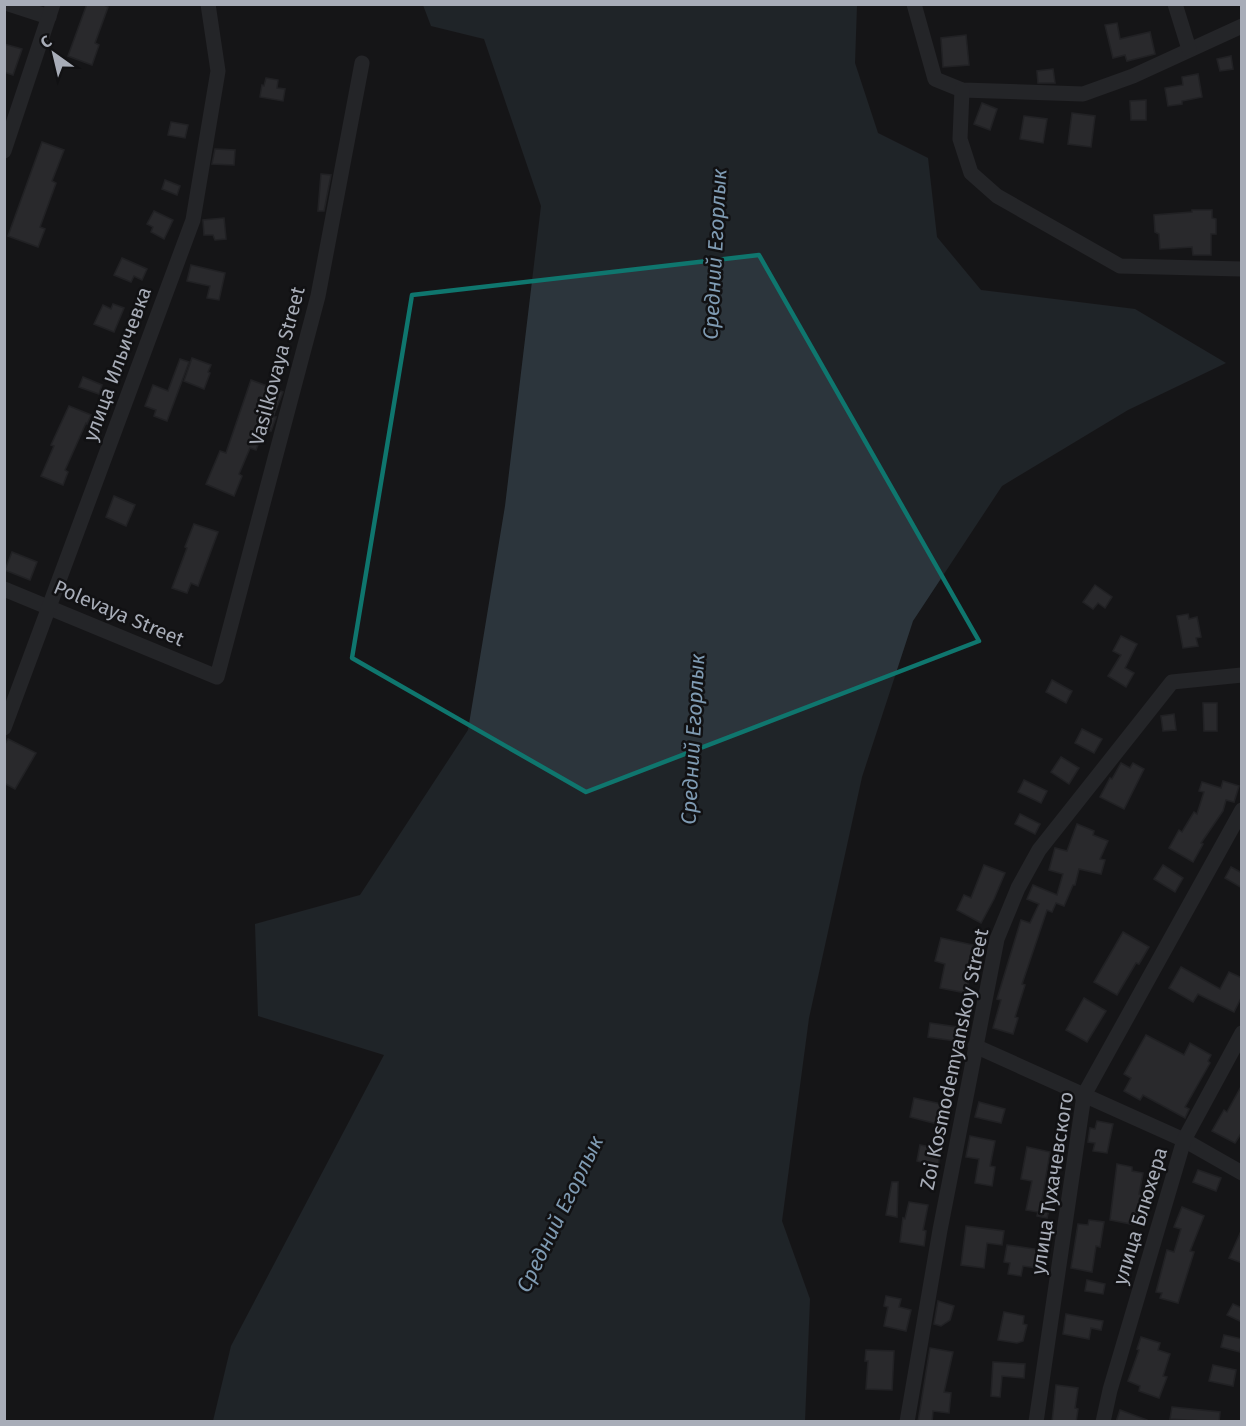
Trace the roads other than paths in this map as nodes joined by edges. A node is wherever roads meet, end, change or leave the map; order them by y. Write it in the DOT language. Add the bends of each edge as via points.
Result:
graph roads {
  1 [pos="9,4"];
  2 [pos="208,4"];
  3 [pos="914,4"];
  4 [pos="1175,4"];
  5 [pos="51,11"];
  6 [pos="1242,26"];
  7 [pos="1189,49"];
  8 [pos="362,63"];
  9 [pos="962,90"];
  10 [pos="4,151"];
  11 [pos="1242,269"];
  12 [pos="4,589"];
  13 [pos="50,606"];
  14 [pos="1242,675"];
  15 [pos="217,676"];
  16 [pos="4,728"];
  17 [pos="1242,810"];
  18 [pos="1242,1033"];
  19 [pos="975,1046"];
  20 [pos="1084,1095"];
  21 [pos="1184,1140"];
  22 [pos="1242,1173"];
  23 [pos="908,1422"];
  24 [pos="1036,1422"];
  25 [pos="1103,1422"];
  1 -- 5 [label="street"];
  2 -- 13 [label="street, улица Ильичевка" via="218,71 193,220"];
  3 -- 9 [label="street" via="935,79"];
  4 -- 7 [label="street"];
  5 -- 10 [label="street"];
  6 -- 7 [label="street"];
  7 -- 9 [label="street" via="1083,94"];
  8 -- 15 [label="street, Vasilkovaya Street" via="318,296"];
  9 -- 11 [label="street" via="960,139 971,173 997,196 1120,266"];
  12 -- 13 [label="street, Polevaya Street"];
  13 -- 15 [label="street, Polevaya Street"];
  13 -- 16 [label="street, улица Ильичевка"];
  14 -- 19 [label="street, Zoi Kosmodemyanskoy Street" via="1172,681 1039,850 997,939"];
  17 -- 20 [label="street, улица Тухачевского"];
  18 -- 21 [label="street, улица Блюхера"];
  19 -- 20 [label="street"];
  19 -- 23 [label="street, Zoi Kosmodemyanskoy Street"];
  20 -- 21 [label="street"];
  20 -- 24 [label="street, улица Тухачевского"];
  21 -- 22 [label="street"];
  21 -- 25 [label="street, улица Блюхера"];
}
